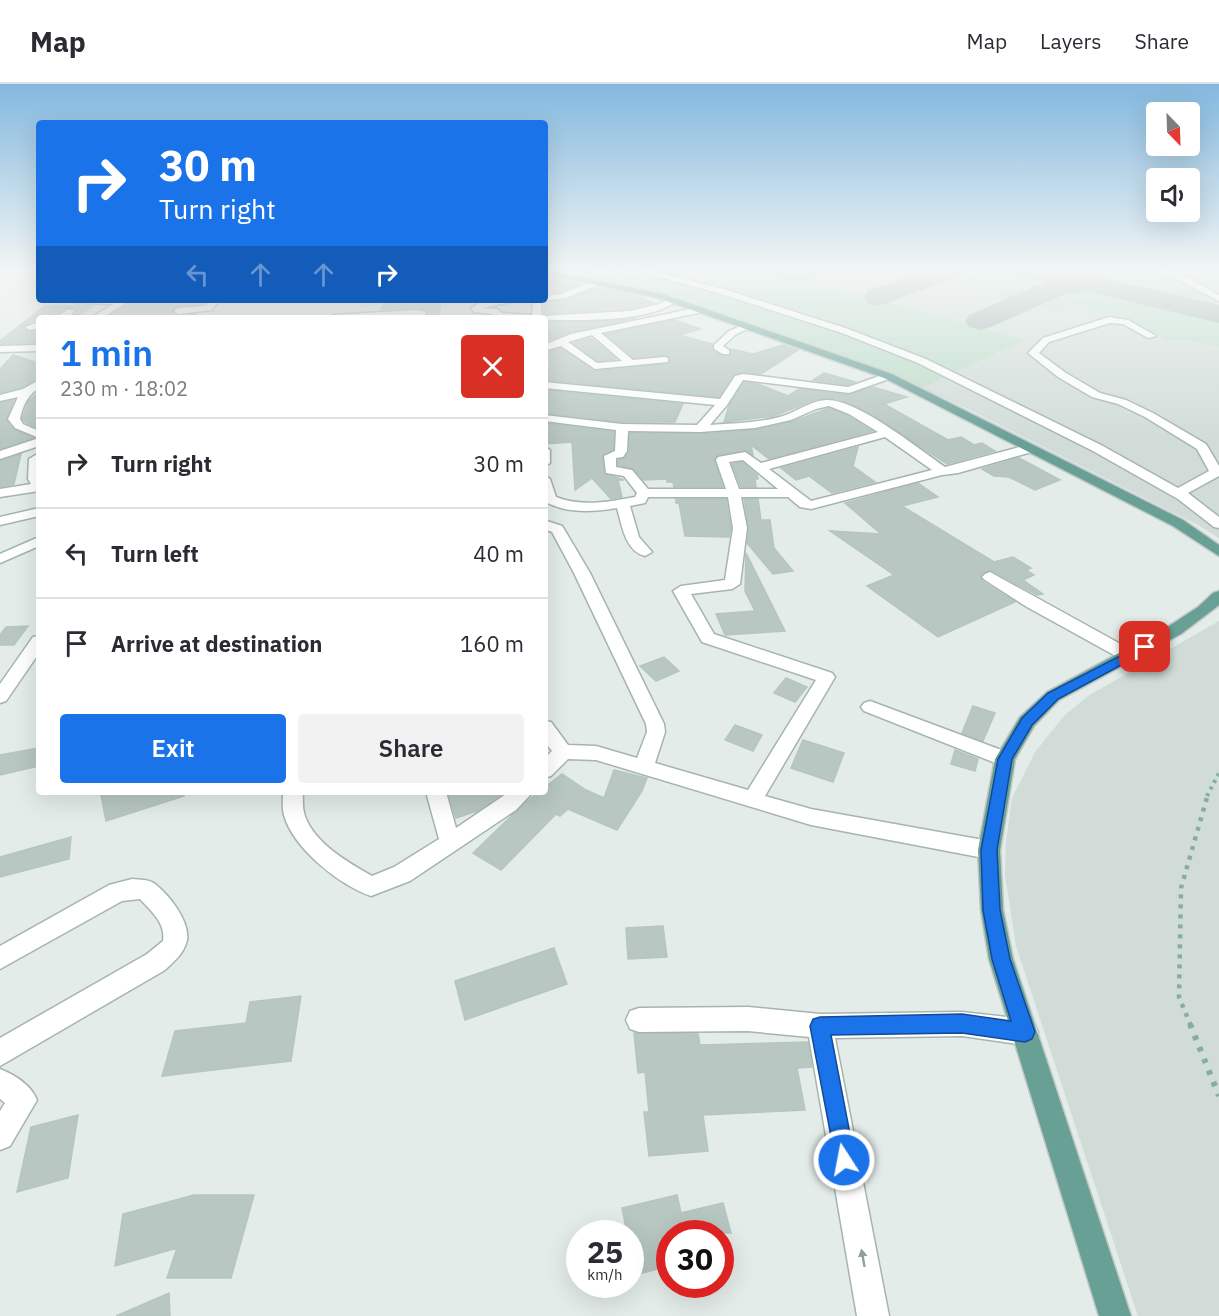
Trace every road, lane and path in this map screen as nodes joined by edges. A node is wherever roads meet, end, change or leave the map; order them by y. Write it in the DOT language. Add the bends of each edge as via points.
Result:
graph roads {
  1 [pos="625,325"];
  2 [pos="828,325"];
  3 [pos="1092,325"];
  4 [pos="1131,325"];
  5 [pos="748,326"];
  6 [pos="594,332"];
  7 [pos="1150,336"];
  8 [pos="561,342"];
  9 [pos="548,347"];
  10 [pos="36,348"];
  11 [pos="0,349"];
  12 [pos="726,352"];
  13 [pos="664,360"];
  14 [pos="632,364"];
  15 [pos="888,376"];
  16 [pos="548,385"];
  17 [pos="36,386"];
  18 [pos="27,391"];
  19 [pos="0,398"];
  20 [pos="723,403"];
  21 [pos="548,418"];
  22 [pos="622,427"];
  23 [pos="700,429"];
  24 [pos="887,433"];
  25 [pos="36,434"];
  26 [pos="36,436"];
  27 [pos="1031,448"];
  28 [pos="0,455"];
  29 [pos="760,467"];
  30 [pos="942,471"];
  31 [pos="36,484"];
  32 [pos="548,492"];
  33 [pos="734,492"];
  34 [pos="0,493"];
  35 [pos="644,493"];
  36 [pos="793,493"];
  37 [pos="1179,493"];
  38 [pos="623,504"];
  39 [pos="36,513"];
  40 [pos="0,521"];
  41 [pos="1219,524"];
  42 [pos="548,526"];
  43 [pos="36,542"];
  44 [pos="645,552"];
  45 [pos="1219,552"];
  46 [pos="0,559"];
  47 [pos="990,577"];
  48 [pos="1219,596"];
  49 [pos="36,645"];
  50 [pos="1130,656"];
  51 [pos="6,682"];
  52 [pos="0,697"];
  53 [pos="870,707"];
  54 [pos="548,732"];
  55 [pos="563,752"];
  56 [pos="1005,759"];
  57 [pos="644,766"];
  58 [pos="548,767"];
  59 [pos="1219,773"];
  60 [pos="293,795"];
  61 [pos="437,795"];
  62 [pos="520,795"];
  63 [pos="753,799"];
  64 [pos="450,842"];
  65 [pos="989,850"];
  66 [pos="0,958"];
  67 [pos="639,1020"];
  68 [pos="820,1026"];
  69 [pos="1025,1032"];
  70 [pos="0,1053"];
  71 [pos="0,1082"];
  72 [pos="1219,1096"];
  73 [pos="0,1136"];
  74 [pos="873,1316"];
  75 [pos="1115,1316"];
  1 -- 6 [label="street"];
  2 -- 37 [label="street" via="922,361"];
  3 -- 37 [label="street" via="1046,340 1033,353 1096,395 1149,415 1202,447 1216,472"];
  4 -- 7 [label="street"];
  5 -- 12 [label="street" via="732,333 717,347"];
  5 -- 15 [label="main road"];
  6 -- 8 [label="street"];
  6 -- 14 [label="street"];
  8 -- 9 [label="street"];
  8 -- 14 [label="street" via="595,366"];
  10 -- 11 [label="street"];
  13 -- 14 [label="street"];
  15 -- 20 [label="street" via="849,390 743,377"];
  15 -- 27 [label="main road"];
  16 -- 20 [label="street"];
  17 -- 18 [label="street"];
  18 -- 19 [label="street"];
  18 -- 25 [label="street" via="14,419"];
  20 -- 23 [label="street"];
  21 -- 22 [label="street"];
  22 -- 23 [label="street"];
  22 -- 35 [label="street" via="621,451 610,456 610,470 628,473"];
  23 -- 24 [label="street" via="761,423 801,413 808,406 831,403"];
  24 -- 29 [label="street"];
  24 -- 30 [label="street"];
  26 -- 28 [label="street"];
  27 -- 30 [label="street"];
  27 -- 45 [label="main road" via="1178,524"];
  29 -- 33 [label="street" via="745,456 722,460"];
  29 -- 36 [label="street"];
  30 -- 36 [label="street" via="811,505 804,504"];
  31 -- 34 [label="street"];
  32 -- 38 [label="street" via="550,499 576,507"];
  33 -- 35 [label="street"];
  33 -- 36 [label="street"];
  33 -- 63 [label="street" via="740,528 732,584 681,591 708,638 826,677"];
  35 -- 38 [label="street" via="640,500"];
  37 -- 41 [label="street"];
  38 -- 44 [label="street" via="632,538"];
  39 -- 40 [label="street"];
  42 -- 57 [label="street" via="557,529 582,573 656,724"];
  43 -- 46 [label="street"];
  47 -- 50 [label="street"];
  48 -- 50 [label="main road" via="1175,630"];
  49 -- 51 [label="street"];
  50 -- 56 [label="main road" via="1053,696 1027,722"];
  51 -- 52 [label="street"];
  53 -- 56 [label="street"];
  54 -- 55 [label="street"];
  55 -- 57 [label="street" via="596,753"];
  55 -- 58 [label="street"];
  56 -- 65 [label="main road"];
  57 -- 63 [label="street"];
  59 -- 72 [label="path" via="1208,793 1181,888 1179,997"];
  60 -- 64 [label="street" via="294,816 305,838 371,887 402,874"];
  61 -- 64 [label="street"];
  62 -- 64 [label="street"];
  63 -- 65 [label="street" via="811,817"];
  65 -- 69 [label="main road" via="992,910 1001,959"];
  66 -- 70 [label="street" via="117,892 132,889 146,890 170,918 176,933 173,946 156,962"];
  67 -- 68 [label="street" via="748,1019"];
  68 -- 69 [label="street" via="962,1024"];
  74 -- 68 [label="street, one-way"];
  69 -- 75 [label="main road"];
  71 -- 73 [label="street" via="23,1100"];
}
